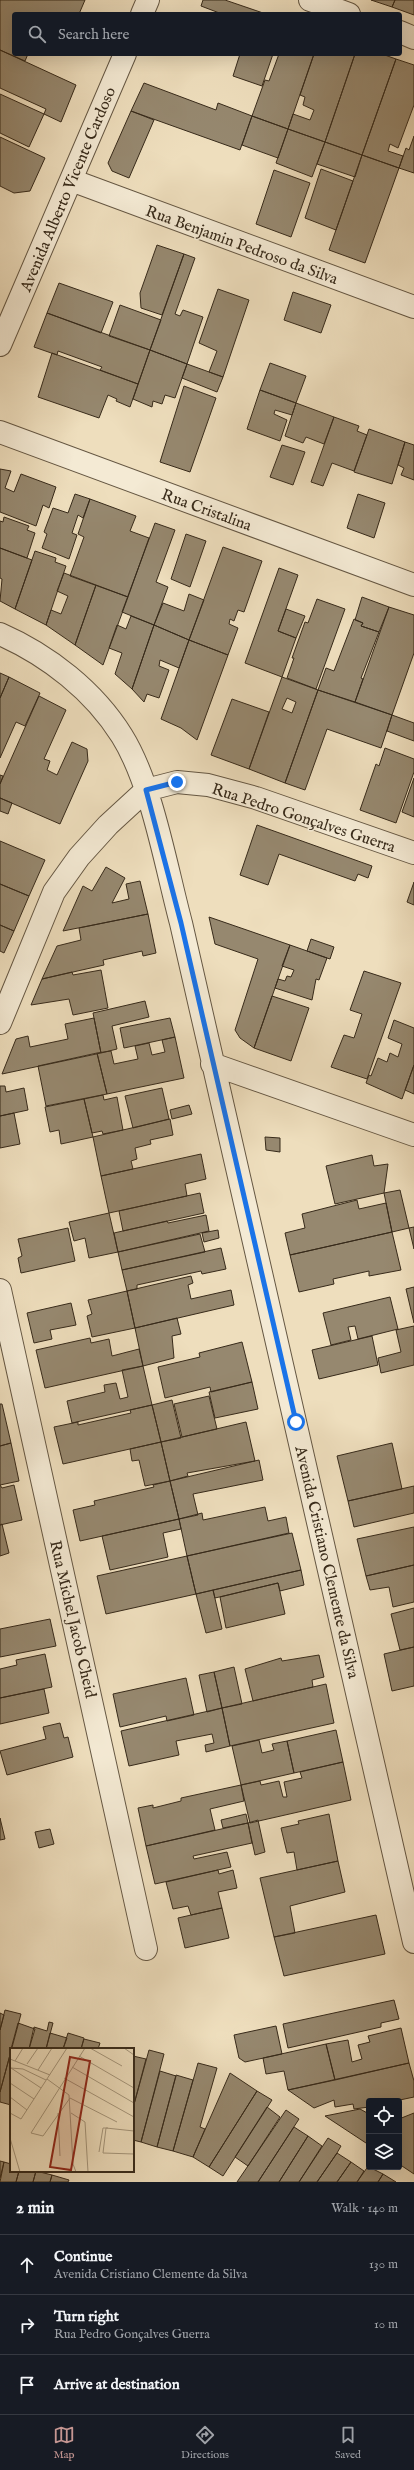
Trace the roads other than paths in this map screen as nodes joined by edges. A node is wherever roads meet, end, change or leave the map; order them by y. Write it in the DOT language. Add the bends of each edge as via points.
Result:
graph roads {
  1 [pos="148,0"];
  2 [pos="310,0"];
  3 [pos="143,12"];
  4 [pos="343,12"];
  5 [pos="402,33"];
  6 [pos="414,38"];
  7 [pos="124,56"];
  8 [pos="71,180"];
  9 [pos="414,307"];
  10 [pos="0,345"];
  11 [pos="0,432"];
  12 [pos="414,585"];
  13 [pos="0,634"];
  14 [pos="146,790"];
  15 [pos="414,853"];
  16 [pos="0,1023"];
  17 [pos="212,1064"];
  18 [pos="414,1135"];
  19 [pos="0,1290"];
  20 [pos="414,1942"];
  21 [pos="146,1949"];
  1 -- 3 [label="street"];
  2 -- 4 [label="street"];
  5 -- 6 [label="street"];
  7 -- 8 [label="street, Avenida Alberto Vicente Cardoso"];
  8 -- 9 [label="street, Rua Benjamin Pedroso da Silva"];
  8 -- 10 [label="street, Avenida Alberto Vicente Cardoso"];
  11 -- 12 [label="street, Rua Cristalina"];
  13 -- 14 [label="street, Avenida Cristiano Clemente da Silva" via="31,650 74,682 103,709 122,737"];
  14 -- 15 [label="street, Rua Pedro Gonçalves Guerra" via="177,782 208,785 256,798"];
  14 -- 16 [label="street" via="108,825 79,857 54,892"];
  14 -- 17 [label="street, Avenida Cristiano Clemente da Silva" via="181,923"];
  17 -- 18 [label="street"];
  17 -- 20 [label="street, Avenida Cristiano Clemente da Silva"];
  19 -- 21 [label="street, Rua Michel Jacob Cheid"];
}
